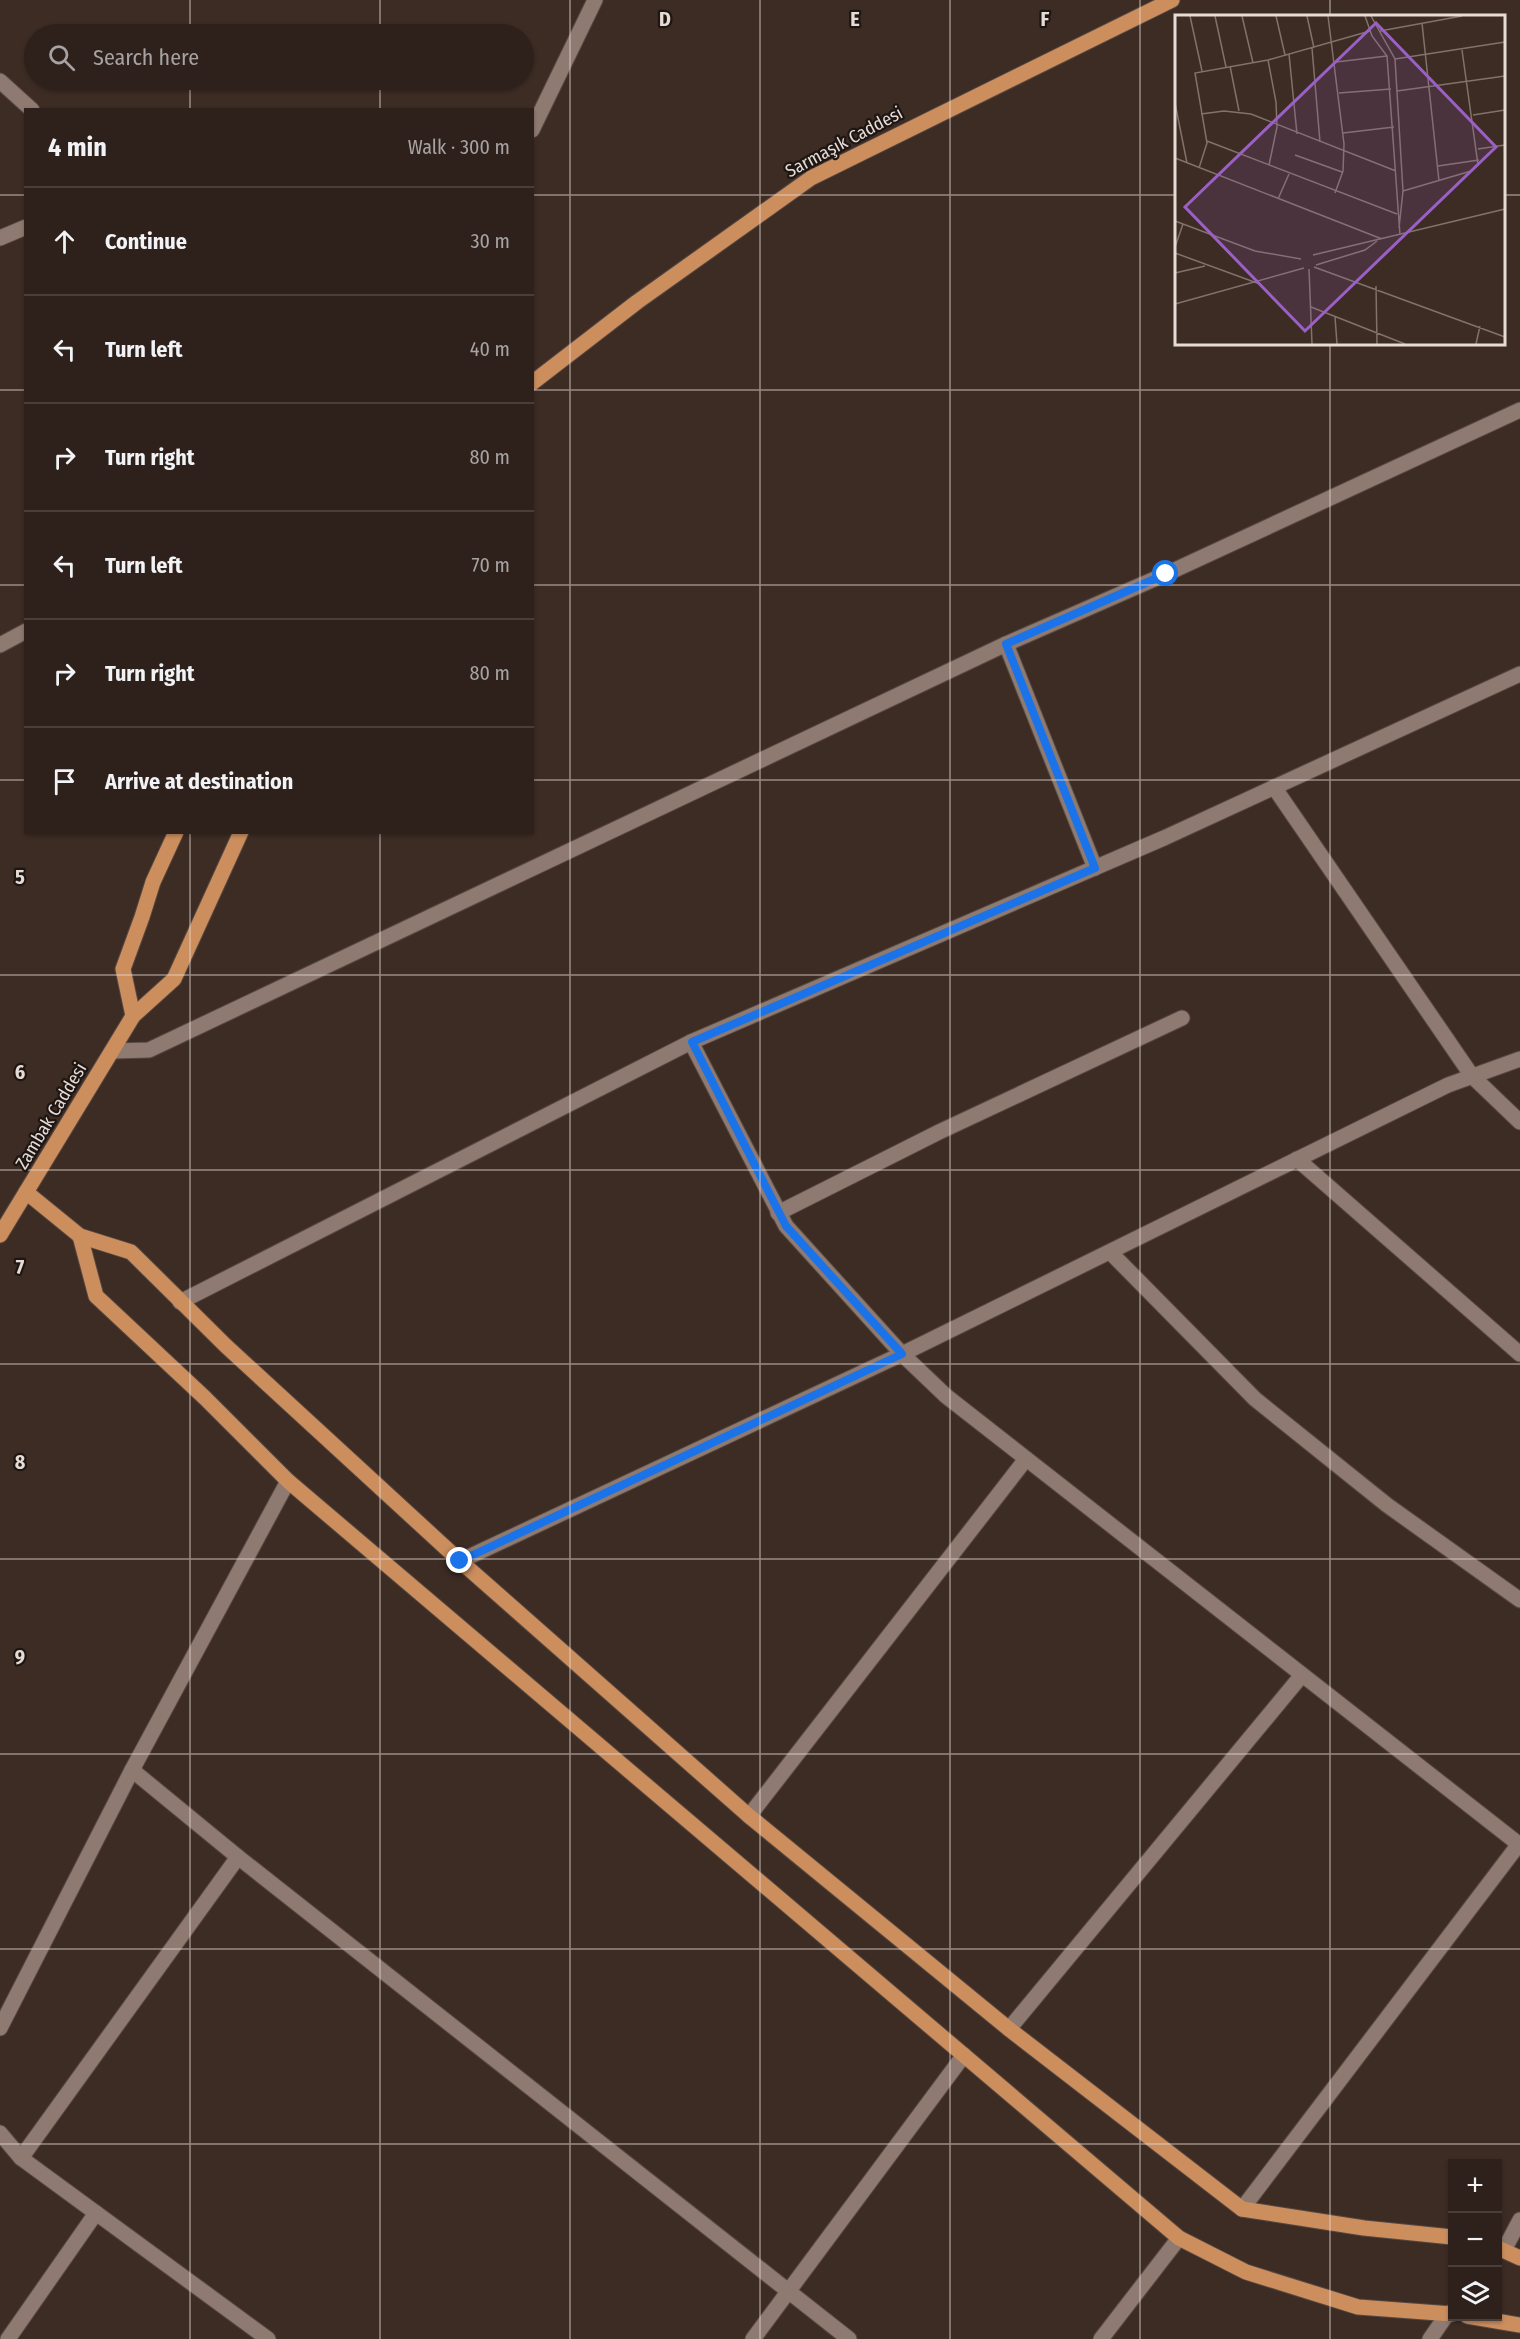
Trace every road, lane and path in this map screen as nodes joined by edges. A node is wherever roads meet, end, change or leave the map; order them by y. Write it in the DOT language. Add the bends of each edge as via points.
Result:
graph roads {
  1 [pos="595,0"];
  2 [pos="1172,0"];
  3 [pos="0,81"];
  4 [pos="30,108"];
  5 [pos="534,126"];
  6 [pos="24,228"];
  7 [pos="0,238"];
  8 [pos="534,381"];
  9 [pos="1520,410"];
  10 [pos="24,632"];
  11 [pos="1006,644"];
  12 [pos="0,645"];
  13 [pos="1520,674"];
  14 [pos="1274,787"];
  15 [pos="175,834"];
  16 [pos="241,834"];
  17 [pos="1095,868"];
  18 [pos="133,1016"];
  19 [pos="1182,1018"];
  20 [pos="692,1042"];
  21 [pos="113,1051"];
  22 [pos="1520,1059"];
  23 [pos="1472,1076"];
  24 [pos="1520,1122"];
  25 [pos="1297,1159"];
  26 [pos="26,1192"];
  27 [pos="778,1213"];
  28 [pos="0,1235"];
  29 [pos="80,1236"];
  30 [pos="1110,1252"];
  31 [pos="180,1302"];
  32 [pos="902,1354"];
  33 [pos="1520,1354"];
  34 [pos="1026,1459"];
  35 [pos="288,1481"];
  36 [pos="460,1561"];
  37 [pos="1520,1600"];
  38 [pos="1302,1675"];
  39 [pos="132,1770"];
  40 [pos="749,1816"];
  41 [pos="1519,1844"];
  42 [pos="238,1857"];
  43 [pos="0,2028"];
  44 [pos="1009,2030"];
  45 [pos="964,2055"];
  46 [pos="0,2133"];
  47 [pos="21,2158"];
  48 [pos="1242,2209"];
  49 [pos="96,2214"];
  50 [pos="1520,2220"];
  51 [pos="1448,2237"];
  52 [pos="1179,2238"];
  53 [pos="1502,2247"];
  54 [pos="1502,2249"];
  55 [pos="1520,2258"];
  56 [pos="789,2293"];
  57 [pos="1448,2314"];
  58 [pos="1448,2317"];
  59 [pos="1496,2321"];
  60 [pos="1520,2325"];
  61 [pos="8,2339"];
  62 [pos="268,2339"];
  63 [pos="753,2339"];
  64 [pos="849,2339"];
  65 [pos="1101,2339"];
  66 [pos="1431,2339"];
  1 -- 5 [label="street"];
  2 -- 8 [label="main road, Sarmaşık Caddesi" via="811,178 637,302"];
  3 -- 4 [label="street"];
  6 -- 7 [label="street"];
  9 -- 11 [label="street"];
  10 -- 12 [label="street"];
  11 -- 17 [label="street"];
  11 -- 21 [label="street" via="149,1050"];
  13 -- 14 [label="street"];
  14 -- 17 [label="street"];
  14 -- 23 [label="street"];
  15 -- 18 [label="main road" via="153,882 123,969"];
  16 -- 18 [label="main road, Zambak Caddesi" via="174,979"];
  17 -- 20 [label="street"];
  18 -- 21 [label="main road, Zambak Caddesi"];
  19 -- 27 [label="street"];
  20 -- 27 [label="street"];
  20 -- 31 [label="street"];
  21 -- 26 [label="main road, Zambak Caddesi"];
  22 -- 23 [label="street"];
  23 -- 24 [label="street"];
  23 -- 25 [label="street"];
  25 -- 30 [label="street"];
  25 -- 33 [label="street"];
  26 -- 28 [label="main road, Zambak Caddesi"];
  26 -- 29 [label="main road"];
  27 -- 32 [label="street"];
  29 -- 31 [label="main road" via="131,1252"];
  29 -- 35 [label="main road" via="96,1296"];
  30 -- 32 [label="street"];
  30 -- 37 [label="street" via="1255,1399 1387,1505"];
  31 -- 36 [label="main road"];
  32 -- 34 [label="street" via="946,1396"];
  32 -- 36 [label="street"];
  34 -- 38 [label="street"];
  34 -- 40 [label="street"];
  35 -- 39 [label="street"];
  35 -- 45 [label="main road"];
  36 -- 40 [label="main road"];
  38 -- 41 [label="street"];
  38 -- 44 [label="street"];
  39 -- 42 [label="street"];
  39 -- 43 [label="street"];
  40 -- 44 [label="main road"];
  41 -- 48 [label="street"];
  42 -- 47 [label="street"];
  42 -- 56 [label="street"];
  44 -- 48 [label="main road"];
  45 -- 52 [label="main road"];
  45 -- 56 [label="street"];
  46 -- 47 [label="street"];
  47 -- 49 [label="street"];
  48 -- 51 [label="main road"];
  49 -- 61 [label="street"];
  49 -- 62 [label="street"];
  50 -- 53 [label="street"];
  52 -- 57 [label="main road" via="1246,2272 1358,2307"];
  52 -- 65 [label="street"];
  54 -- 55 [label="main road"];
  56 -- 63 [label="street"];
  56 -- 64 [label="street"];
  58 -- 66 [label="street"];
  59 -- 60 [label="main road"];
}
